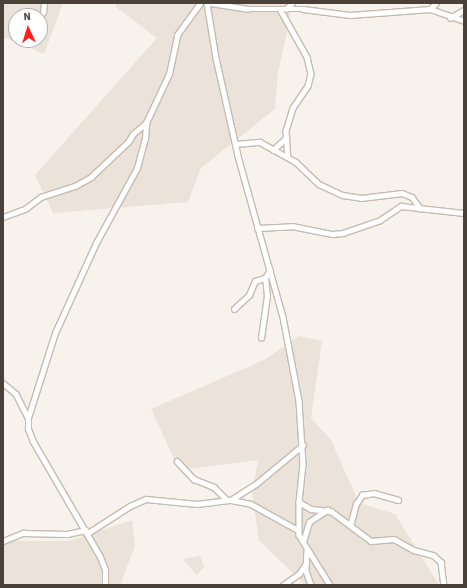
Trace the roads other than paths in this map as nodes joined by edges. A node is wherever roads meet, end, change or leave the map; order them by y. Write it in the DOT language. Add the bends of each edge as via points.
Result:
graph roads {
  1 [pos="200,3"];
  2 [pos="207,3"];
  3 [pos="211,3"];
  4 [pos="292,3"];
  5 [pos="436,3"];
  6 [pos="280,9"];
  7 [pos="286,9"];
  8 [pos="430,9"];
  9 [pos="464,10"];
  10 [pos="450,18"];
  11 [pos="464,21"];
  12 [pos="146,123"];
  13 [pos="286,138"];
  14 [pos="235,144"];
  15 [pos="273,150"];
  16 [pos="288,157"];
  17 [pos="420,208"];
  18 [pos="464,213"];
  19 [pos="3,218"];
  20 [pos="257,228"];
  21 [pos="270,270"];
  22 [pos="265,278"];
  23 [pos="234,309"];
  24 [pos="261,338"];
  25 [pos="3,383"];
  26 [pos="28,418"];
  27 [pos="303,445"];
  28 [pos="176,461"];
  29 [pos="229,500"];
  30 [pos="398,500"];
  31 [pos="299,502"];
  32 [pos="327,510"];
  33 [pos="350,526"];
  34 [pos="298,530"];
  35 [pos="87,532"];
  36 [pos="3,541"];
  37 [pos="302,542"];
  38 [pos="308,550"];
  39 [pos="305,564"];
  40 [pos="106,585"];
  41 [pos="283,585"];
  42 [pos="311,585"];
  43 [pos="330,585"];
  44 [pos="444,585"];
  1 -- 12 [label="street" via="177,35 169,74"];
  2 -- 14 [label="street"];
  3 -- 6 [label="street" via="248,9"];
  4 -- 7 [label="street"];
  5 -- 8 [label="street"];
  6 -- 7 [label="street"];
  6 -- 13 [label="street" via="307,58 311,74 308,86 293,108"];
  7 -- 8 [label="street" via="350,15"];
  8 -- 10 [label="street"];
  9 -- 10 [label="street"];
  10 -- 11 [label="street"];
  12 -- 19 [label="street" via="91,177 75,186 41,197 26,209"];
  12 -- 26 [label="street" via="145,139 137,168 96,243 55,333"];
  13 -- 15 [label="street"];
  13 -- 16 [label="street"];
  14 -- 15 [label="street" via="255,141"];
  14 -- 20 [label="street"];
  15 -- 16 [label="street"];
  16 -- 17 [label="street" via="319,184 334,192 361,198 402,194 412,197"];
  17 -- 18 [label="street"];
  17 -- 20 [label="street" via="397,207 380,220 343,233 332,234 292,226"];
  20 -- 21 [label="street"];
  21 -- 22 [label="street"];
  21 -- 27 [label="street" via="292,360"];
  22 -- 23 [label="street" via="255,281 249,295"];
  22 -- 24 [label="street" via="267,296"];
  25 -- 26 [label="street" via="16,394"];
  26 -- 35 [label="street" via="28,429 33,442 54,482"];
  27 -- 29 [label="street" via="256,484"];
  27 -- 31 [label="street"];
  28 -- 29 [label="street" via="194,479 214,486"];
  29 -- 34 [label="street" via="251,504"];
  29 -- 35 [label="street" via="197,504 146,499"];
  30 -- 33 [label="street" via="374,493 362,495 356,504"];
  31 -- 32 [label="street" via="311,509"];
  31 -- 34 [label="street"];
  32 -- 33 [label="street" via="338,515"];
  32 -- 37 [label="street" via="309,522"];
  33 -- 44 [label="street" via="371,541 397,539 414,550 438,558 442,566"];
  34 -- 37 [label="street"];
  35 -- 36 [label="street" via="23,533"];
  35 -- 40 [label="street" via="104,566"];
  37 -- 38 [label="street"];
  38 -- 39 [label="street"];
  38 -- 43 [label="street"];
  39 -- 41 [label="street" via="299,574"];
  39 -- 42 [label="street"];
}
